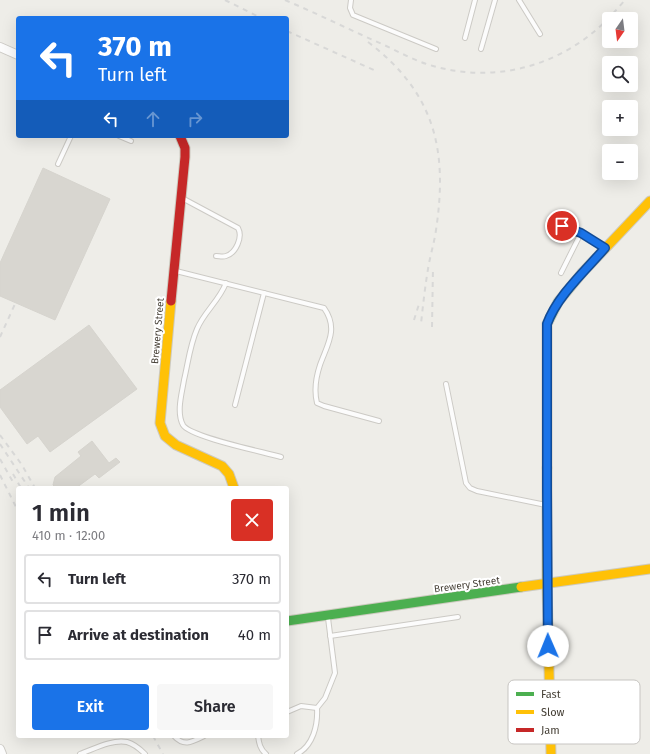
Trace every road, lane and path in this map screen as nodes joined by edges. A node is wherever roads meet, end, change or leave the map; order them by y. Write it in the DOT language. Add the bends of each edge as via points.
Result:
graph roads {
  1 [pos="351,0"];
  2 [pos="475,0"];
  3 [pos="495,0"];
  4 [pos="519,0"];
  5 [pos="540,34"];
  6 [pos="465,38"];
  7 [pos="0,47"];
  8 [pos="436,49"];
  9 [pos="481,49"];
  10 [pos="16,54"];
  11 [pos="70,138"];
  12 [pos="123,138"];
  13 [pos="180,138"];
  14 [pos="130,141"];
  15 [pos="58,164"];
  16 [pos="182,198"];
  17 [pos="650,201"];
  18 [pos="550,221"];
  19 [pos="581,233"];
  20 [pos="605,248"];
  21 [pos="216,256"];
  22 [pos="174,270"];
  23 [pos="562,273"];
  24 [pos="226,283"];
  25 [pos="264,293"];
  26 [pos="446,384"];
  27 [pos="235,406"];
  28 [pos="379,421"];
  29 [pos="281,457"];
  30 [pos="233,486"];
  31 [pos="547,506"];
  32 [pos="650,570"];
  33 [pos="547,584"];
  34 [pos="327,615"];
  35 [pos="458,617"];
  36 [pos="289,620"];
  37 [pos="330,636"];
  38 [pos="549,680"];
  39 [pos="317,708"];
  40 [pos="289,711"];
  41 [pos="176,738"];
  42 [pos="200,738"];
  43 [pos="258,738"];
  44 [pos="551,744"];
  45 [pos="0,749"];
  46 [pos="2,754"];
  47 [pos="80,754"];
  48 [pos="146,754"];
  49 [pos="266,754"];
  50 [pos="297,754"];
  51 [pos="551,754"];
  1 -- 8 [label="lane" via="350,8 353,14"];
  2 -- 6 [label="lane"];
  3 -- 9 [label="lane"];
  4 -- 5 [label="lane"];
  7 -- 10 [label="street"];
  11 -- 15 [label="lane"];
  12 -- 14 [label="lane"];
  13 -- 16 [label="street, Brewery Street" via="185,148"];
  16 -- 21 [label="lane" via="238,228 240,238 232,253"];
  16 -- 22 [label="street, Brewery Street"];
  17 -- 20 [label="street"];
  18 -- 19 [label="lane"];
  19 -- 20 [label="lane"];
  19 -- 23 [label="lane"];
  20 -- 31 [label="street" via="560,300 547,324"];
  22 -- 24 [label="lane"];
  22 -- 30 [label="street, Brewery Street" via="160,423 165,436 176,445 224,468 229,473"];
  24 -- 25 [label="lane"];
  24 -- 29 [label="lane" via="196,330 181,395 180,415 183,426 190,431 218,440"];
  25 -- 27 [label="lane"];
  25 -- 28 [label="lane" via="324,308 331,324 330,337 318,374 317,403"];
  26 -- 31 [label="lane" via="466,483 470,488"];
  31 -- 33 [label="street"];
  32 -- 33 [label="street, Brewery Street"];
  33 -- 34 [label="street, Brewery Street"];
  33 -- 38 [label="street"];
  34 -- 36 [label="street, Brewery Street"];
  34 -- 37 [label="lane"];
  35 -- 37 [label="lane"];
  37 -- 39 [label="lane" via="335,673 325,698"];
  39 -- 40 [label="lane" via="301,706"];
  39 -- 50 [label="lane" via="318,718 313,735 303,751"];
  41 -- 42 [label="lane" via="187,744"];
  43 -- 49 [label="lane" via="262,751"];
  44 -- 51 [label="street"];
  45 -- 46 [label="street"];
  47 -- 48 [label="lane" via="112,742 126,742"];
}
